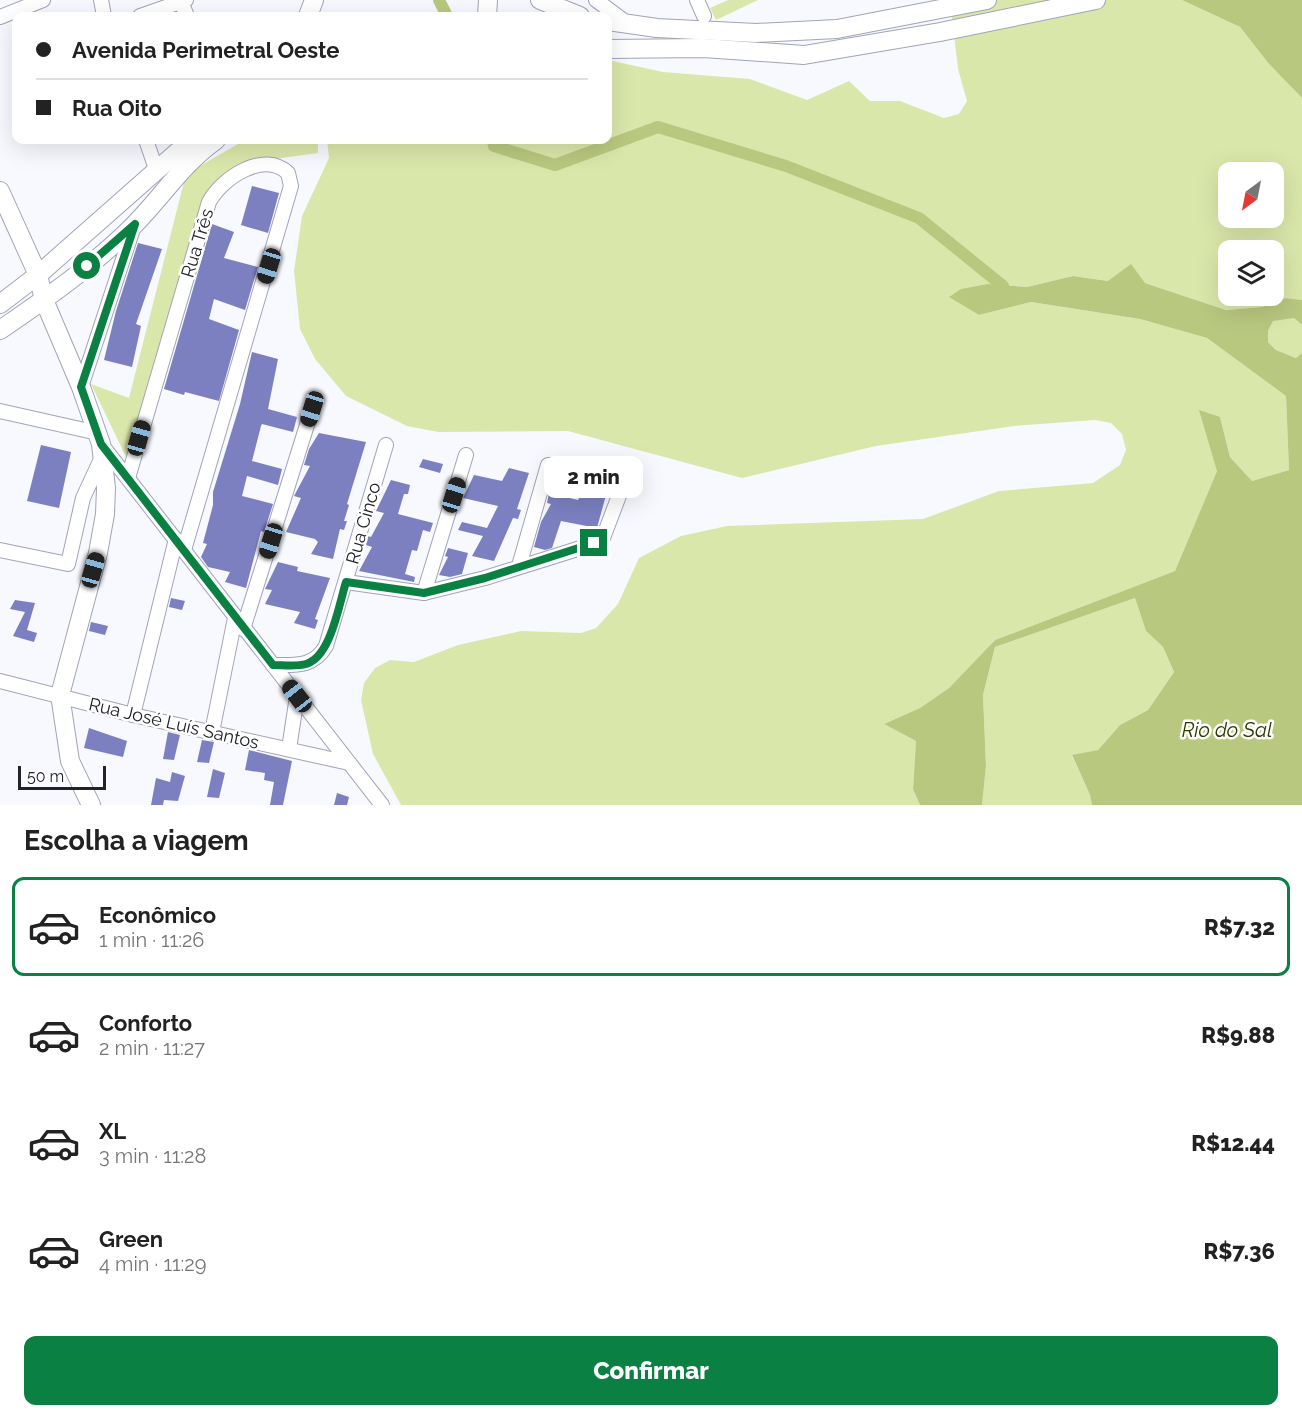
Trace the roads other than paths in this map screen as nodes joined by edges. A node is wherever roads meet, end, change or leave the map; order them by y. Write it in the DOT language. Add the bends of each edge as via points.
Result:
graph roads {
  1 [pos="44,0"];
  2 [pos="540,0"];
  3 [pos="596,0"];
  4 [pos="697,0"];
  5 [pos="987,0"];
  6 [pos="1096,0"];
  7 [pos="183,1"];
  8 [pos="25,3"];
  9 [pos="151,12"];
  10 [pos="570,12"];
  11 [pos="612,12"];
  12 [pos="612,12"];
  13 [pos="704,16"];
  14 [pos="0,17"];
  15 [pos="612,22"];
  16 [pos="630,26"];
  17 [pos="612,49"];
  18 [pos="147,144"];
  19 [pos="186,144"];
  20 [pos="211,144"];
  21 [pos="156,169"];
  22 [pos="0,191"];
  23 [pos="135,224"];
  24 [pos="38,275"];
  25 [pos="44,300"];
  26 [pos="0,304"];
  27 [pos="0,330"];
  28 [pos="81,387"];
  29 [pos="312,409"];
  30 [pos="0,411"];
  31 [pos="100,444"];
  32 [pos="386,445"];
  33 [pos="466,455"];
  34 [pos="548,465"];
  35 [pos="628,472"];
  36 [pos="128,478"];
  37 [pos="180,545"];
  38 [pos="0,550"];
  39 [pos="519,566"];
  40 [pos="346,582"];
  41 [pos="424,593"];
  42 [pos="239,623"];
  43 [pos="273,665"];
  44 [pos="0,681"];
  45 [pos="60,695"];
  46 [pos="297,696"];
  47 [pos="133,715"];
  48 [pos="212,732"];
  49 [pos="289,749"];
  50 [pos="349,763"];
  51 [pos="91,805"];
  52 [pos="382,805"];
  1 -- 8 [label="street"];
  2 -- 10 [label="main road"];
  3 -- 11 [label="street"];
  4 -- 13 [label="street"];
  5 -- 16 [label="main road" via="837,29 756,33"];
  6 -- 17 [label="main road" via="804,55 703,48"];
  7 -- 9 [label="street"];
  8 -- 14 [label="street"];
  12 -- 16 [label="street"];
  15 -- 16 [label="main road"];
  18 -- 21 [label="street"];
  19 -- 21 [label="main road"];
  20 -- 23 [label="main road" via="181,170"];
  21 -- 24 [label="main road"];
  22 -- 24 [label="main road"];
  23 -- 25 [label="main road"];
  23 -- 28 [label="street"];
  24 -- 25 [label="main road"];
  24 -- 26 [label="main road"];
  25 -- 27 [label="main road"];
  25 -- 28 [label="main road"];
  28 -- 31 [label="main road"];
  29 -- 42 [label="street"];
  30 -- 31 [label="street"];
  31 -- 36 [label="street"];
  31 -- 38 [label="street" via="68,564"];
  31 -- 45 [label="main road" via="106,502 103,527"];
  32 -- 40 [label="street, Rua Cinco"];
  33 -- 41 [label="street"];
  34 -- 39 [label="street"];
  35 -- 39 [label="street" via="603,538"];
  36 -- 37 [label="street"];
  36 -- 37 [label="street, Rua Três" via="209,202 217,189 234,176 258,166 276,165 288,173 291,186"];
  37 -- 42 [label="street"];
  37 -- 47 [label="street, Rua Três"];
  39 -- 41 [label="street"];
  40 -- 41 [label="street"];
  40 -- 43 [label="street, Rua Cinco" via="326,646 318,658 305,664"];
  42 -- 43 [label="street"];
  42 -- 48 [label="street"];
  43 -- 46 [label="street"];
  44 -- 45 [label="street, Rua José Luís Santos"];
  45 -- 47 [label="street, Rua José Luís Santos"];
  45 -- 51 [label="main road" via="70,761"];
  46 -- 49 [label="street"];
  46 -- 50 [label="street"];
  47 -- 48 [label="street, Rua José Luís Santos"];
  48 -- 49 [label="street, Rua José Luís Santos"];
  49 -- 50 [label="street, Rua José Luís Santos"];
  50 -- 52 [label="street"];
}
